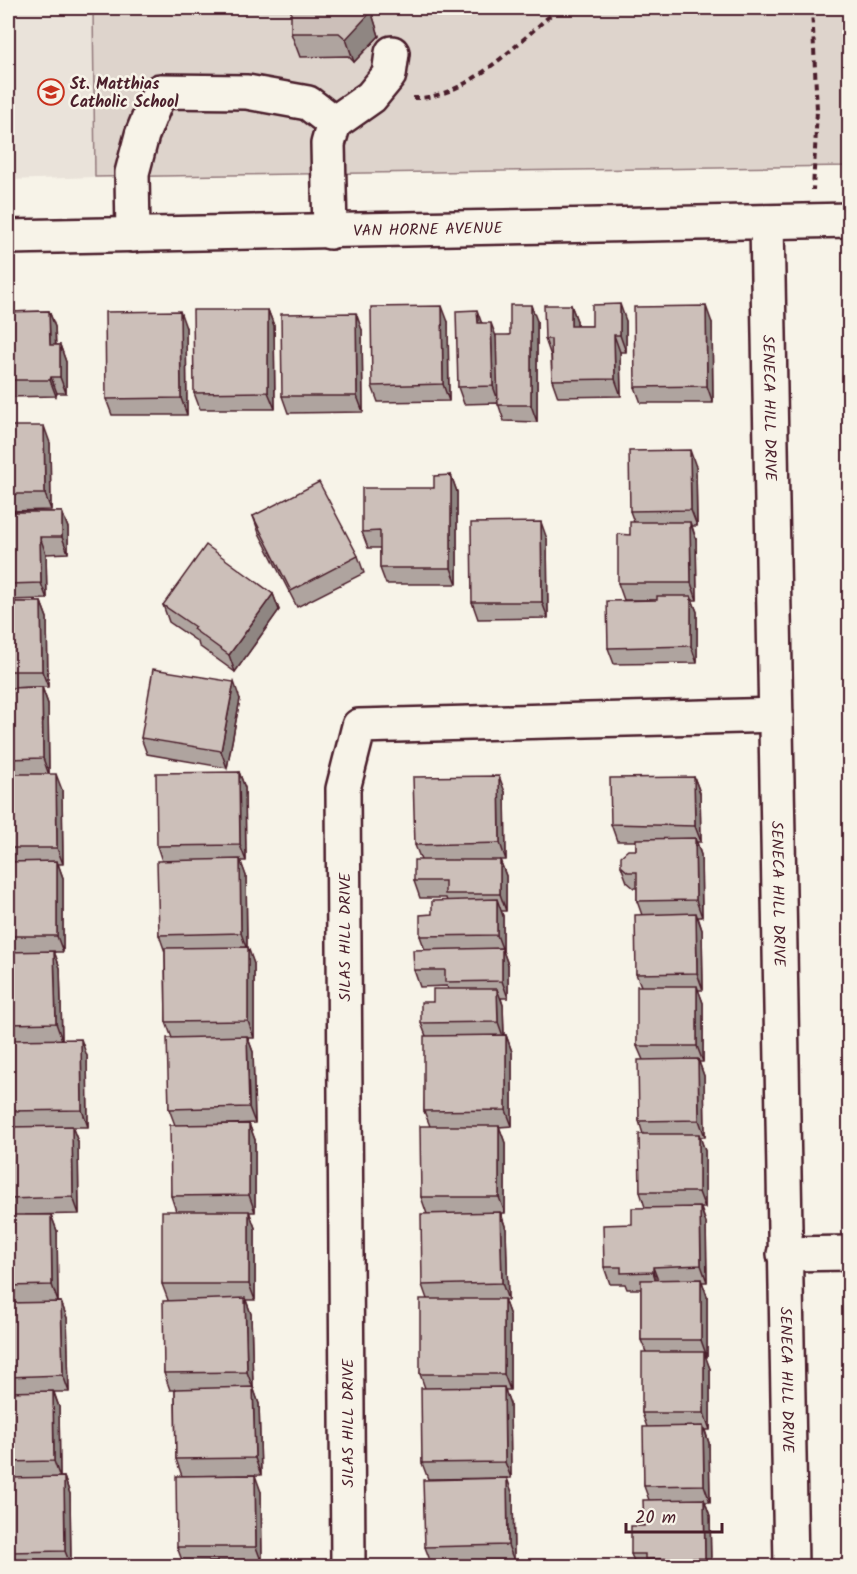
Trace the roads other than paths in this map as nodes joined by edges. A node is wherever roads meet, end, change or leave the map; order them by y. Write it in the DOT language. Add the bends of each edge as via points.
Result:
graph roads {
  1 [pos="392,52"];
  2 [pos="333,123"];
  3 [pos="849,220"];
  4 [pos="767,222"];
  5 [pos="330,232"];
  6 [pos="134,236"];
  7 [pos="8,237"];
  8 [pos="776,715"];
  9 [pos="849,1253"];
  10 [pos="784,1254"];
  11 [pos="348,1566"];
  12 [pos="791,1566"];
  1 -- 2 [label="street" via="389,75 371,97"];
  2 -- 5 [label="street" via="328,144"];
  2 -- 6 [label="street" via="308,103 247,92 160,92 141,135 132,173"];
  3 -- 4 [label="street, VAN HORNE AVENUE"];
  4 -- 5 [label="street, VAN HORNE AVENUE"];
  4 -- 8 [label="street, SENECA HILL DRIVE"];
  5 -- 6 [label="street, VAN HORNE AVENUE"];
  6 -- 7 [label="street, VAN HORNE AVENUE"];
  8 -- 10 [label="street, SENECA HILL DRIVE"];
  8 -- 11 [label="street, SILAS HILL DRIVE" via="358,726 343,789"];
  9 -- 10 [label="street"];
  10 -- 12 [label="street, SENECA HILL DRIVE"];
}
